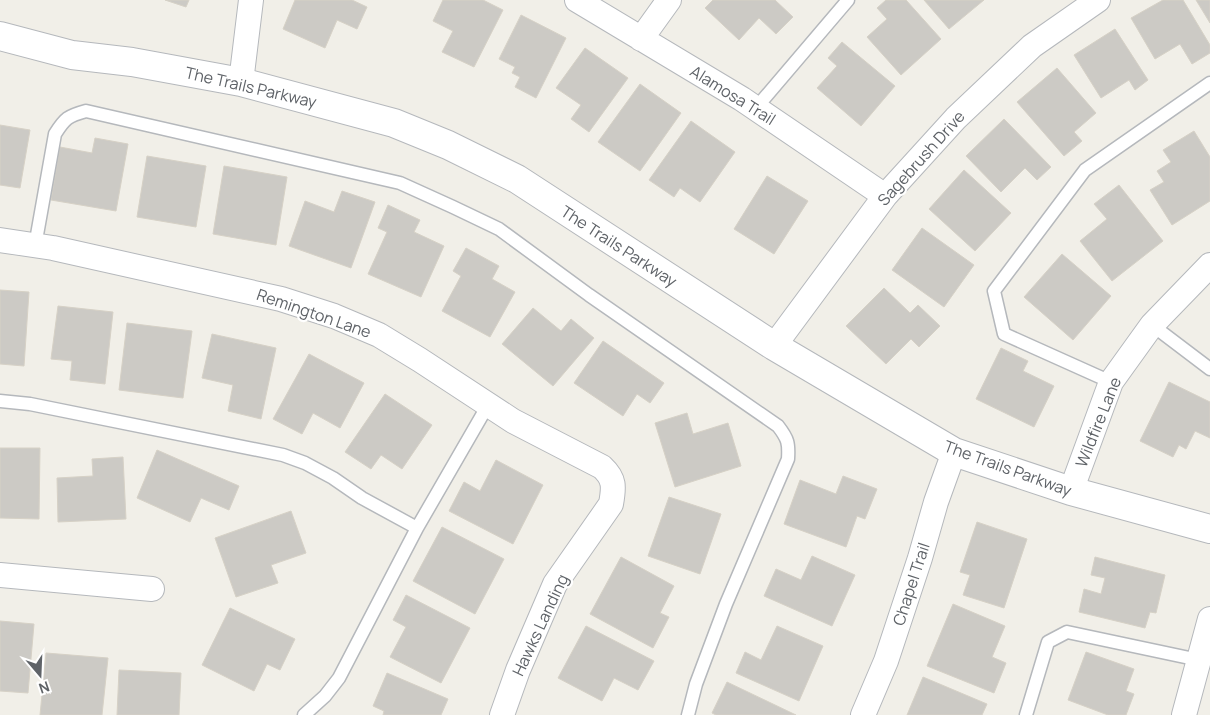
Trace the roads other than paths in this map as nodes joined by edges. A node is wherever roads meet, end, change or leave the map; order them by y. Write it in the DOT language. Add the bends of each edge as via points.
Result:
graph roads {
  1 [pos="251,0"];
  2 [pos="577,0"];
  3 [pos="669,0"];
  4 [pos="848,0"];
  5 [pos="1098,0"];
  6 [pos="0,36"];
  7 [pos="641,39"];
  8 [pos="241,82"];
  9 [pos="1210,83"];
  10 [pos="756,108"];
  11 [pos="885,196"];
  12 [pos="0,240"];
  13 [pos="35,246"];
  14 [pos="1210,265"];
  15 [pos="1152,326"];
  16 [pos="774,346"];
  17 [pos="1210,369"];
  18 [pos="1110,382"];
  19 [pos="0,400"];
  20 [pos="488,405"];
  21 [pos="954,452"];
  22 [pos="613,488"];
  23 [pos="1070,491"];
  24 [pos="417,528"];
  25 [pos="1210,529"];
  26 [pos="0,575"];
  27 [pos="152,589"];
  28 [pos="1210,619"];
  29 [pos="1200,660"];
  30 [pos="304,715"];
  31 [pos="503,715"];
  32 [pos="688,715"];
  33 [pos="863,715"];
  34 [pos="1026,715"];
  35 [pos="1184,715"];
  1 -- 8 [label="street"];
  2 -- 7 [label="street, Alamosa Trail"];
  3 -- 7 [label="street"];
  4 -- 10 [label="lane"];
  5 -- 11 [label="street, Sagebrush Drive" via="1032,46 956,118"];
  6 -- 8 [label="street, The Trails Parkway" via="72,55 132,62"];
  7 -- 10 [label="street, Alamosa Trail"];
  8 -- 16 [label="street, The Trails Parkway" via="394,123 517,179"];
  9 -- 18 [label="lane" via="1085,170 994,291 1004,334"];
  10 -- 11 [label="street, Alamosa Trail"];
  11 -- 16 [label="street, Sagebrush Drive"];
  12 -- 13 [label="street, Remington Lane"];
  13 -- 20 [label="street, Remington Lane" via="281,299 334,316 379,335"];
  13 -- 32 [label="lane" via="55,134 72,115 86,111 400,183 499,229 588,295 778,426 786,436 788,460 726,604"];
  14 -- 15 [label="street, Wildfire Lane"];
  15 -- 17 [label="lane"];
  15 -- 18 [label="street, Wildfire Lane"];
  16 -- 21 [label="street, The Trails Parkway"];
  18 -- 23 [label="street, Wildfire Lane"];
  19 -- 24 [label="lane" via="284,455 333,478"];
  20 -- 22 [label="street, Remington Lane" via="602,467 610,475"];
  20 -- 24 [label="lane"];
  21 -- 23 [label="street, The Trails Parkway"];
  21 -- 33 [label="street, Chapel Trail" via="886,661"];
  22 -- 31 [label="street, Hawks Landing" via="611,504 555,584 518,670"];
  23 -- 25 [label="street, The Trails Parkway"];
  24 -- 30 [label="lane" via="339,678"];
  26 -- 27 [label="street"];
  28 -- 29 [label="street"];
  29 -- 34 [label="lane" via="1067,632 1048,642"];
  29 -- 35 [label="street"];
}
